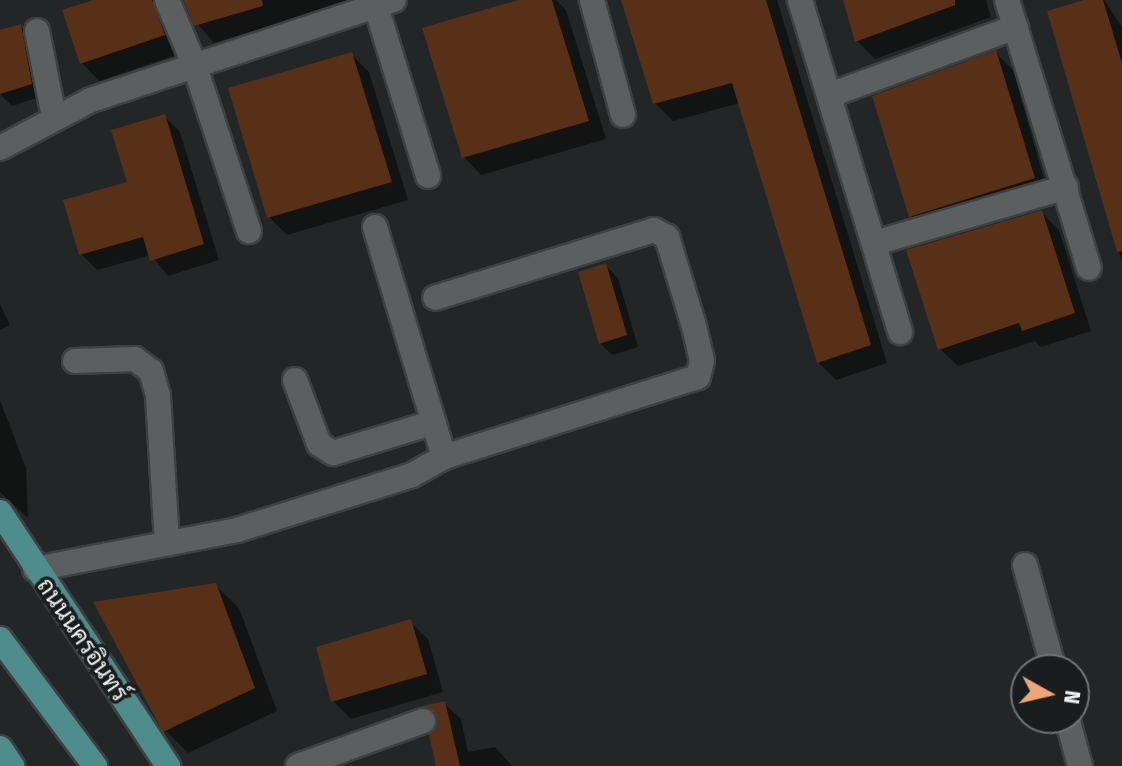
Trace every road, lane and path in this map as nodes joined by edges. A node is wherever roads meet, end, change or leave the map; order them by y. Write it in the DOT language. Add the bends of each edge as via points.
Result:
graph roads {
  1 [pos="167,0"];
  2 [pos="592,0"];
  3 [pos="800,0"];
  4 [pos="1007,0"];
  5 [pos="381,2"];
  6 [pos="1016,27"];
  7 [pos="37,31"];
  8 [pos="194,64"];
  9 [pos="830,95"];
  10 [pos="623,115"];
  11 [pos="54,117"];
  12 [pos="0,148"];
  13 [pos="428,176"];
  14 [pos="1066,187"];
  15 [pos="375,227"];
  16 [pos="249,231"];
  17 [pos="875,243"];
  18 [pos="1089,268"];
  19 [pos="435,298"];
  20 [pos="900,332"];
  21 [pos="75,361"];
  22 [pos="295,380"];
  23 [pos="432,423"];
  24 [pos="444,457"];
  25 [pos="0,512"];
  26 [pos="167,544"];
  27 [pos="1025,565"];
  28 [pos="35,569"];
  29 [pos="0,639"];
  30 [pos="1050,654"];
  31 [pos="423,721"];
  32 [pos="1071,734"];
  33 [pos="0,748"];
  34 [pos="12,766"];
  35 [pos="95,766"];
  36 [pos="168,766"];
  37 [pos="298,766"];
  38 [pos="1080,766"];
  1 -- 8 [label="street"];
  2 -- 10 [label="street"];
  3 -- 9 [label="street"];
  4 -- 6 [label="street"];
  5 -- 8 [label="street"];
  5 -- 13 [label="street"];
  6 -- 9 [label="street"];
  6 -- 14 [label="street"];
  7 -- 11 [label="street"];
  8 -- 11 [label="street"];
  8 -- 16 [label="street"];
  9 -- 17 [label="street"];
  11 -- 12 [label="street"];
  14 -- 17 [label="street"];
  14 -- 18 [label="street"];
  15 -- 23 [label="street"];
  17 -- 20 [label="street"];
  19 -- 24 [label="street" via="654,230 667,237 702,361 698,377"];
  21 -- 26 [label="street" via="135,359 151,371 158,396"];
  22 -- 23 [label="street" via="319,444 333,453"];
  23 -- 24 [label="street"];
  24 -- 26 [label="street" via="412,475 237,530"];
  25 -- 28 [label="main road, ถนนนครอินทร์"];
  26 -- 28 [label="street"];
  27 -- 30 [label="street"];
  28 -- 36 [label="main road, ถนนนครอินทร์"];
  29 -- 35 [label="main road"];
  31 -- 37 [label="street"];
  32 -- 38 [label="street"];
  33 -- 34 [label="main road"];
}
